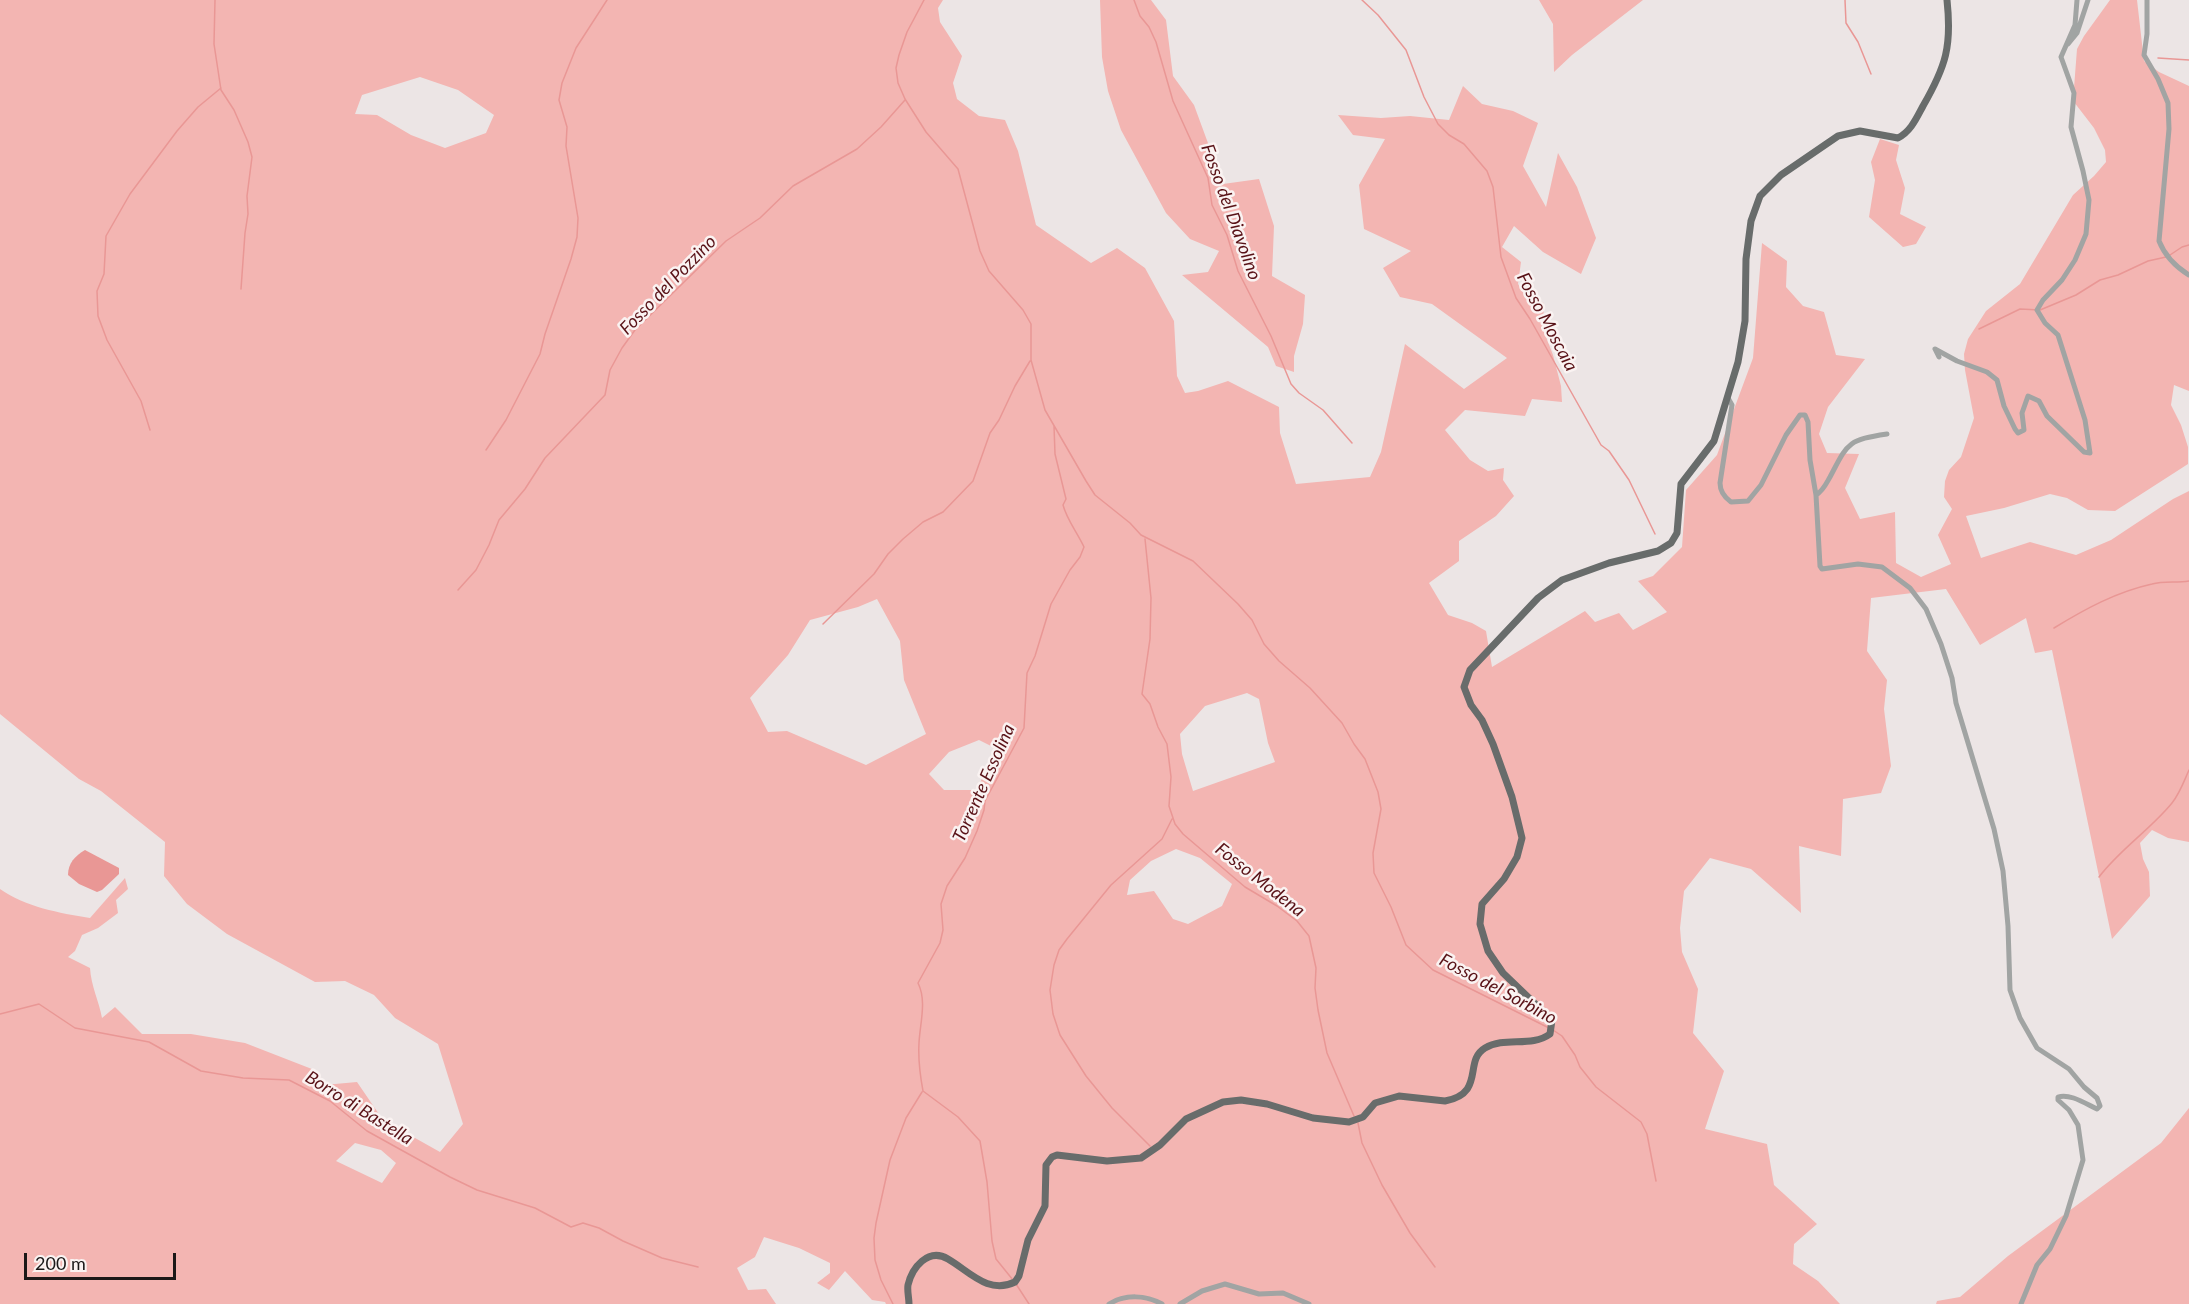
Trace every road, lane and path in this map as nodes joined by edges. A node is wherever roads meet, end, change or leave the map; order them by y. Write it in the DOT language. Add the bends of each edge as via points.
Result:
graph roads {
  1 [pos="1947,0"];
  2 [pos="2077,0"];
  3 [pos="2088,0"];
  4 [pos="2147,0"];
  5 [pos="2066,46"];
  6 [pos="2189,275"];
  7 [pos="1939,357"];
  8 [pos="1728,398"];
  9 [pos="1887,434"];
  10 [pos="1816,495"];
  11 [pos="909,1304"];
  12 [pos="1109,1304"];
  13 [pos="1162,1304"];
  14 [pos="1180,1304"];
  15 [pos="1309,1304"];
  16 [pos="2021,1304"];
  1 -- 8 [label="main road" via="1950,30 1945,61 1908,132 1898,138 1860,131 1838,136 1780,175 1760,196 1751,221 1745,321"];
  2 -- 5 [label="street" via="2075,25"];
  3 -- 5 [label="street" via="2077,33"];
  4 -- 6 [label="street" via="2144,55 2168,103 2159,241 2171,261"];
  5 -- 7 [label="street" via="2061,57 2074,93 2071,128 2089,200 2086,234 2062,280 2037,309 2058,335 2085,420 2090,453 2084,452 2047,416 2039,401 2028,396 2022,413 2024,430 2018,433 2004,406 1997,380 1935,349"];
  8 -- 10 [label="street" via="1732,405 1720,483 1725,498 1731,502 1748,501 1802,415 1808,422"];
  8 -- 11 [label="main road" via="1714,441 1682,484 1677,533 1671,543 1658,551 1562,580 1538,598 1470,670 1464,687 1493,744 1522,838 1517,857 1504,879 1482,904 1480,924 1488,951 1503,974 1552,1020 1550,1034 1537,1041 1485,1048 1475,1062 1472,1084 1461,1096 1445,1101 1399,1096 1375,1103 1363,1117 1349,1122 1313,1118 1267,1104 1223,1102 1186,1119 1141,1158 1107,1161 1052,1157 1046,1166 1045,1206 1028,1240 1015,1282 997,1286 984,1283 946,1257 932,1255 912,1272"];
  9 -- 10 [label="street" via="1856,440 1843,451 1826,486"];
  10 -- 16 [label="street" via="1822,569 1858,564 1888,570 1910,588 1936,629 2003,871 2010,990 2037,1048 2069,1069 2099,1101 2097,1109 2058,1096 2078,1125 2084,1160 2066,1216 2037,1265"];
  12 -- 13 [label="street" via="1132,1296"];
  14 -- 15 [label="street" via="1225,1284 1259,1294 1283,1293"];
}
